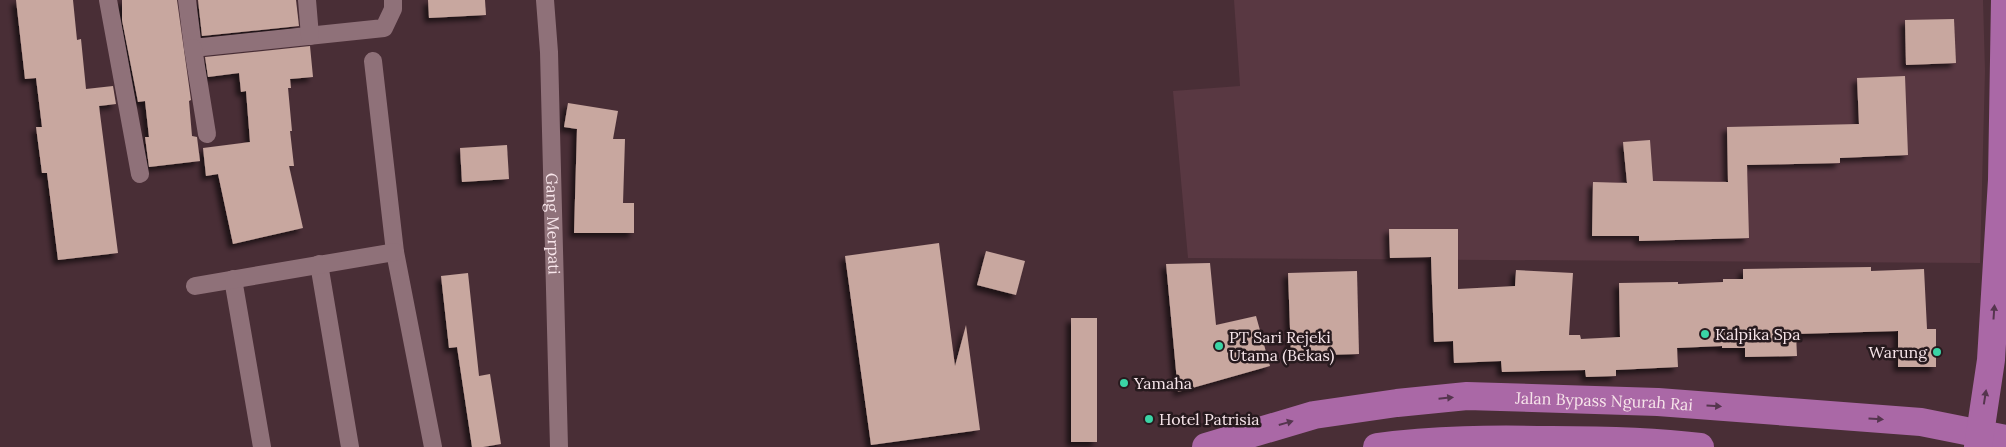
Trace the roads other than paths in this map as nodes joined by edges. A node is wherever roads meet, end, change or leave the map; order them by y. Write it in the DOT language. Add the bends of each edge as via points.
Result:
graph roads {
  1 [pos="108,0"];
  2 [pos="187,0"];
  3 [pos="307,0"];
  4 [pos="393,0"];
  5 [pos="545,0"];
  6 [pos="2005,0"];
  7 [pos="310,36"];
  8 [pos="193,48"];
  9 [pos="373,61"];
  10 [pos="2004,76"];
  11 [pos="207,134"];
  12 [pos="140,174"];
  13 [pos="395,252"];
  14 [pos="319,264"];
  15 [pos="233,278"];
  16 [pos="195,286"];
  17 [pos="2006,439"];
  18 [pos="1979,440"];
  19 [pos="262,447"];
  20 [pos="350,447"];
  21 [pos="433,447"];
  22 [pos="559,447"];
  23 [pos="1206,447"];
  24 [pos="1377,447"];
  25 [pos="1700,447"];
  1 -- 12 [label="street"];
  2 -- 8 [label="street"];
  3 -- 7 [label="street"];
  4 -- 7 [label="street" via="394,9 384,28"];
  5 -- 22 [label="street, Gang Merpati"];
  6 -- 10 [label="highway"];
  7 -- 8 [label="street"];
  8 -- 11 [label="street"];
  9 -- 13 [label="street"];
  18 -- 10 [label="highway, one-way" via="1991,360 2002,180"];
  13 -- 14 [label="street"];
  13 -- 21 [label="street"];
  14 -- 15 [label="street"];
  14 -- 20 [label="street"];
  15 -- 16 [label="street"];
  15 -- 19 [label="street"];
  17 -- 18 [label="highway, Jalan Bypass Ngurah Rai"];
  23 -- 18 [label="highway, Jalan Bypass Ngurah Rai, one-way" via="1314,415 1467,396 1658,402 1921,422"];
  24 -- 25 [label="highway" via="1482,439 1650,440"];
}
